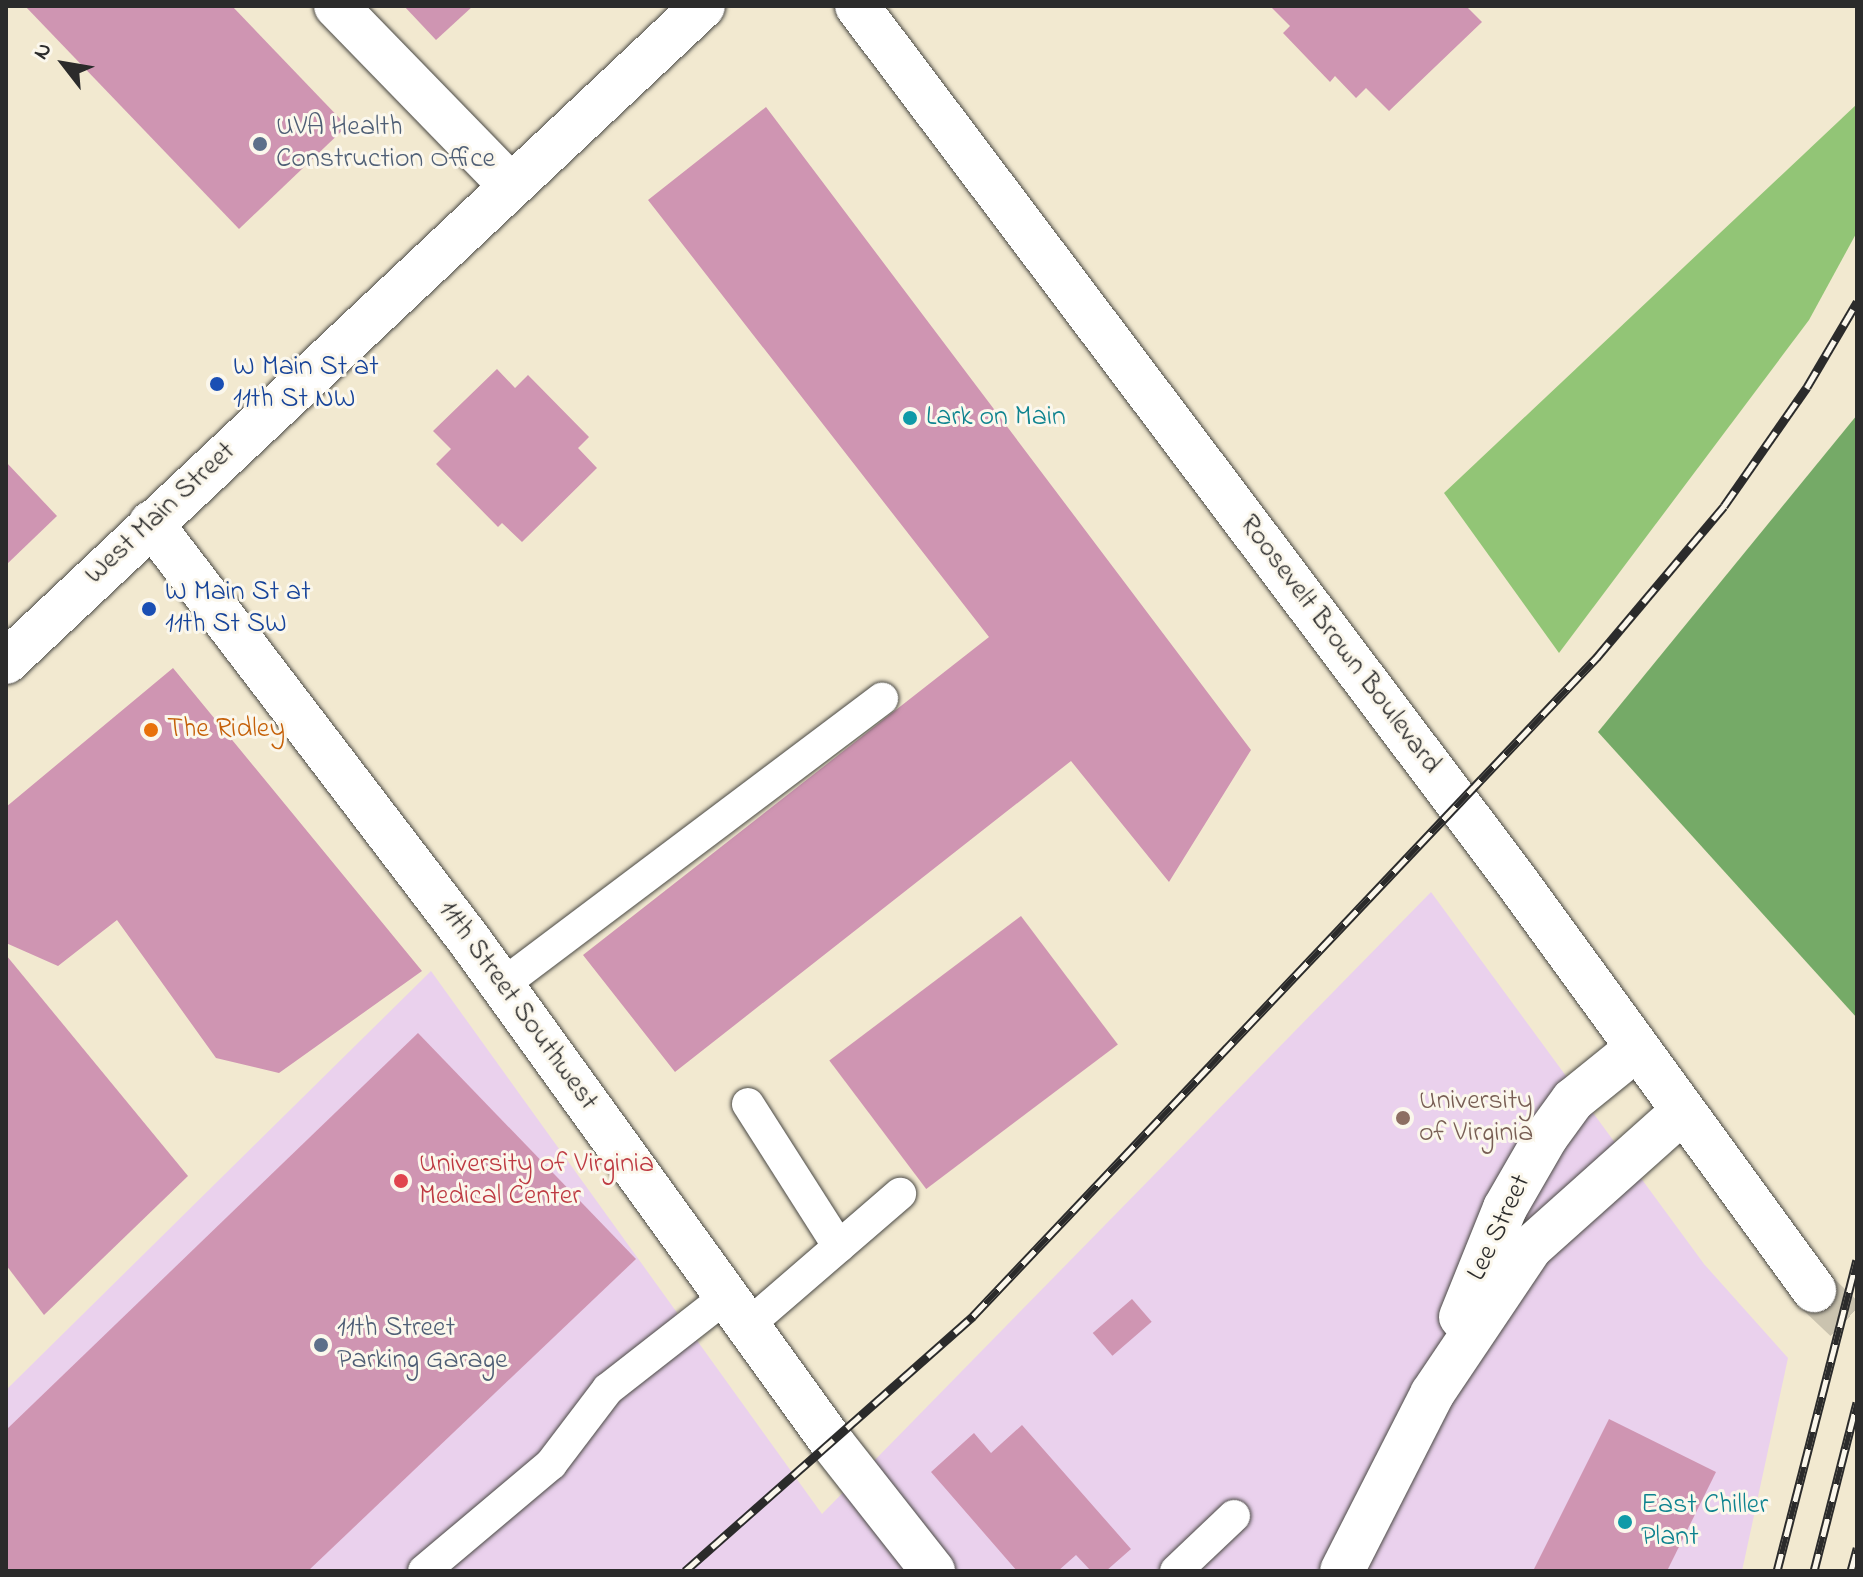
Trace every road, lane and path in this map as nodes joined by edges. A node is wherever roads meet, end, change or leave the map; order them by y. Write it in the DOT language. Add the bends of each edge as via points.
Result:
graph roads {
  1 [pos="336,6"];
  2 [pos="703,6"];
  3 [pos="857,6"];
  4 [pos="511,186"];
  5 [pos="151,523"];
  6 [pos="6,662"];
  7 [pos="882,699"];
  8 [pos="502,985"];
  9 [pos="1635,1050"];
  10 [pos="748,1104"];
  11 [pos="1682,1112"];
  12 [pos="900,1194"];
  13 [pos="839,1247"];
  14 [pos="1814,1290"];
  15 [pos="738,1311"];
  16 [pos="1432,1394"];
  17 [pos="1234,1516"];
  18 [pos="424,1571"];
  19 [pos="933,1571"];
  20 [pos="1176,1571"];
  21 [pos="1342,1571"];
  1 -- 4 [label="main road"];
  2 -- 4 [label="main road, West Main Street"];
  3 -- 9 [label="main road, Roosevelt Brown Boulevard" via="1517,882"];
  4 -- 5 [label="main road, West Main Street"];
  5 -- 6 [label="main road, West Main Street"];
  5 -- 8 [label="main road, 11th Street Southwest"];
  7 -- 8 [label="lane"];
  8 -- 15 [label="main road, 11th Street Southwest"];
  9 -- 11 [label="main road, Roosevelt Brown Boulevard"];
  9 -- 16 [label="main road, Lee Street" via="1573,1100 1546,1137 1505,1208"];
  10 -- 13 [label="lane"];
  11 -- 14 [label="main road, Roosevelt Brown Boulevard"];
  11 -- 16 [label="main road, Lee Street" via="1530,1248"];
  12 -- 13 [label="lane"];
  13 -- 15 [label="lane"];
  15 -- 18 [label="lane" via="608,1389 551,1464"];
  15 -- 19 [label="main road, 11th Street Southwest"];
  16 -- 21 [label="main road, Lee Street"];
  17 -- 20 [label="lane"];
}
